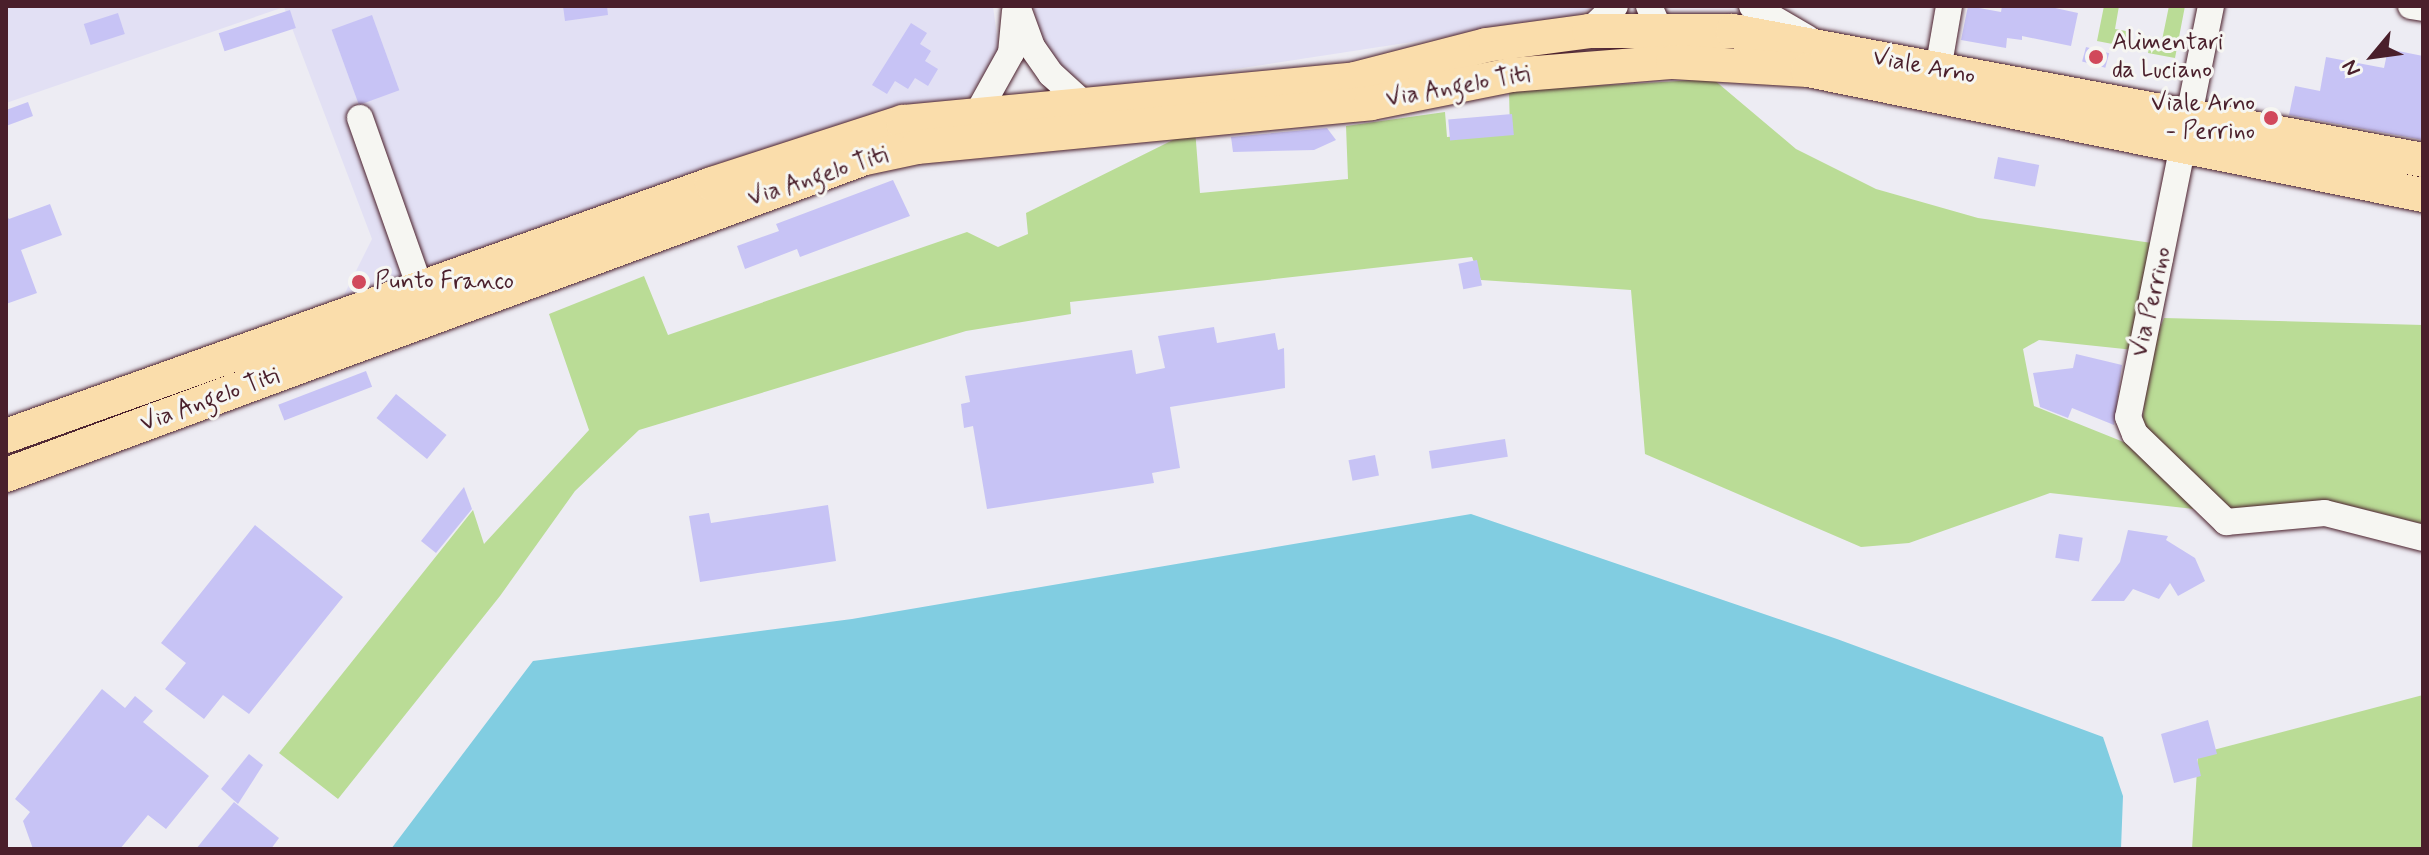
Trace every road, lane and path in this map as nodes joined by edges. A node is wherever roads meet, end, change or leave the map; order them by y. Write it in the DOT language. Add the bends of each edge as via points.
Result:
graph roads {
  1 [pos="1016,6"];
  2 [pos="1615,6"];
  3 [pos="1752,6"];
  4 [pos="1949,6"];
  5 [pos="2211,6"];
  6 [pos="2411,6"];
  7 [pos="2423,8"];
  8 [pos="1653,18"];
  9 [pos="1589,31"];
  10 [pos="1821,46"];
  11 [pos="1673,62"];
  12 [pos="1938,70"];
  13 [pos="1083,103"];
  14 [pos="977,114"];
  15 [pos="360,118"];
  16 [pos="2186,132"];
  17 [pos="2423,160"];
  18 [pos="2423,195"];
  19 [pos="429,300"];
  20 [pos="6,436"];
  21 [pos="6,475"];
  22 [pos="2423,538"];
  1 -- 13 [label="street" via="1032,47 1051,74"];
  1 -- 14 [label="street" via="1011,53"];
  2 -- 9 [label="street"];
  3 -- 10 [label="street"];
  4 -- 12 [label="street"];
  5 -- 16 [label="street, Via Perrino"];
  6 -- 7 [label="street"];
  8 -- 9 [label="main road, Via Angelo Titi"];
  8 -- 10 [label="main road, Viale Arno"];
  8 -- 11 [label="street"];
  9 -- 13 [label="main road, Via Angelo Titi" via="1486,45 1355,79"];
  10 -- 12 [label="main road, Viale Arno"];
  11 -- 16 [label="main road, Viale Arno" via="1808,70"];
  11 -- 19 [label="main road, Via Angelo Titi" via="1511,75 1371,103 917,147 865,158"];
  12 -- 16 [label="main road, Viale Arno"];
  13 -- 14 [label="main road, Via Angelo Titi"];
  14 -- 19 [label="main road, Via Angelo Titi" via="903,122 838,140"];
  15 -- 19 [label="street"];
  16 -- 17 [label="main road, Viale Arno"];
  16 -- 18 [label="main road, Viale Arno"];
  16 -- 22 [label="street, Via Perrino" via="2128,417 2151,450 2226,522 2325,513"];
  19 -- 20 [label="main road, Via Angelo Titi"];
  19 -- 21 [label="main road, Via Angelo Titi"];
}
